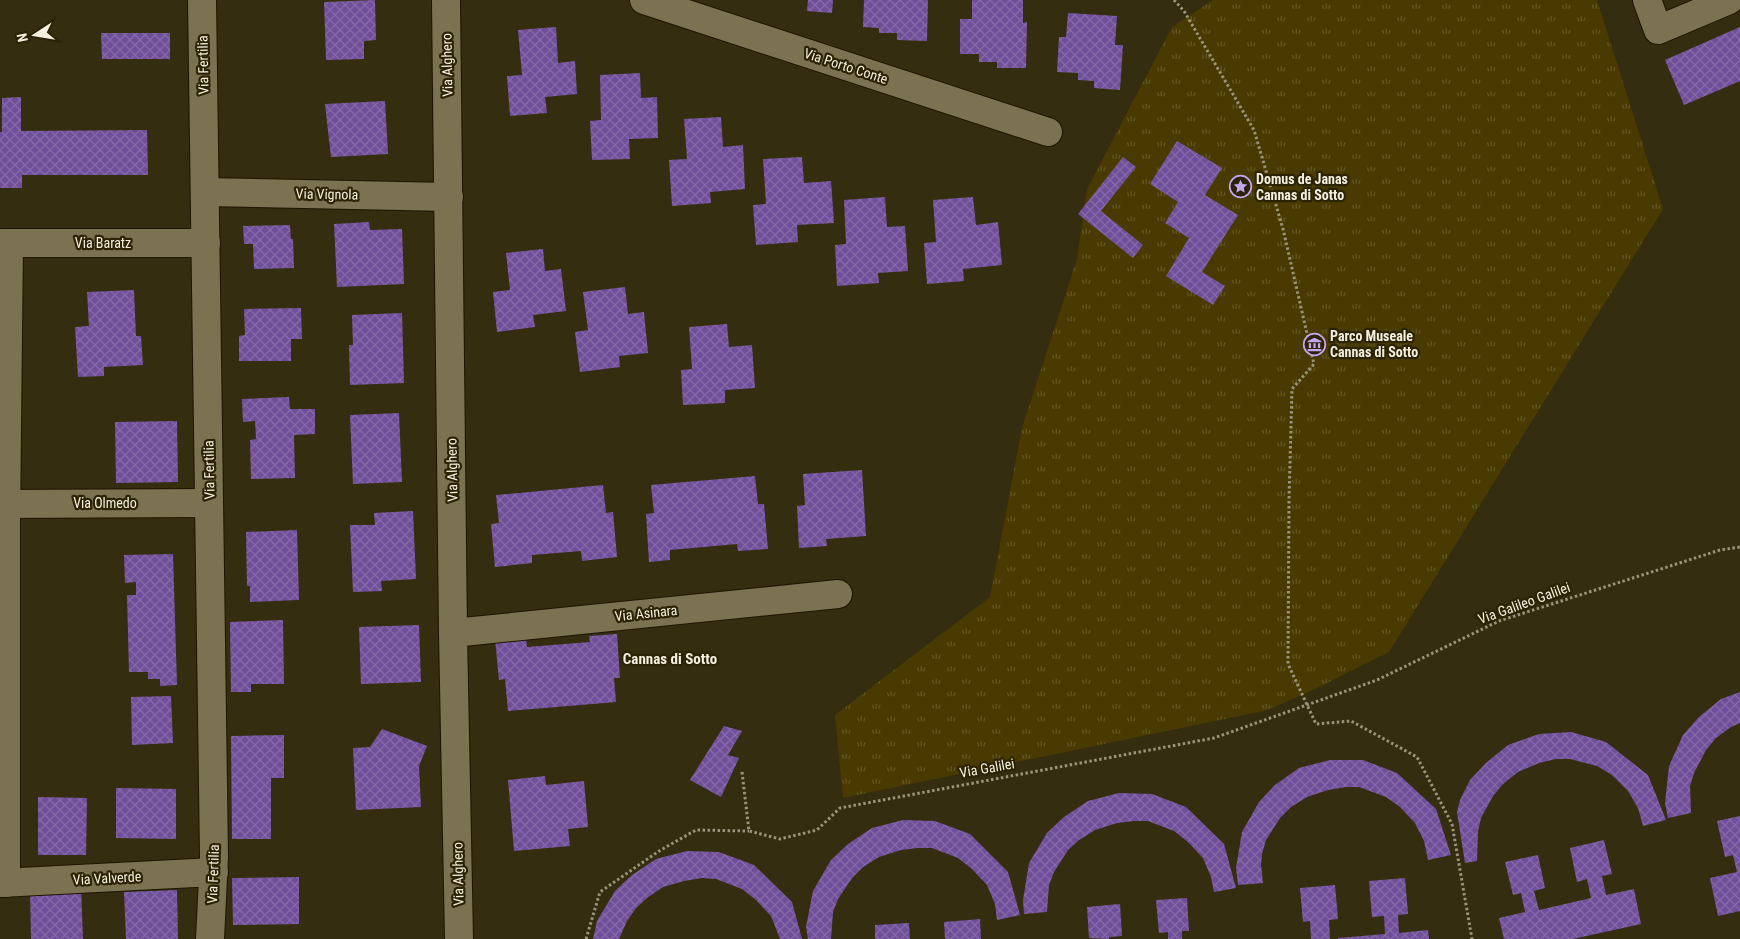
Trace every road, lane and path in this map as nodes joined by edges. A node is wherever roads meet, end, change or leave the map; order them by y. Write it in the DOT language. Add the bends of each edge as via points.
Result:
graph roads {
  1 [pos="202,0"];
  2 [pos="446,0"];
  3 [pos="644,0"];
  4 [pos="1174,0"];
  5 [pos="1647,0"];
  6 [pos="1729,0"];
  7 [pos="1048,132"];
  8 [pos="205,192"];
  9 [pos="448,196"];
  10 [pos="206,242"];
  11 [pos="5,243"];
  12 [pos="209,503"];
  13 [pos="3,504"];
  14 [pos="1740,547"];
  15 [pos="838,594"];
  16 [pos="453,633"];
  17 [pos="1308,705"];
  18 [pos="1294,710"];
  19 [pos="3,741"];
  20 [pos="742,772"];
  21 [pos="749,831"];
  22 [pos="214,872"];
  23 [pos="3,883"];
  24 [pos="210,939"];
  25 [pos="459,939"];
  26 [pos="586,939"];
  27 [pos="1472,939"];
  1 -- 8 [label="street, Via Fertilia"];
  2 -- 9 [label="street, Via Alghero"];
  3 -- 7 [label="street, Via Porto Conte"];
  4 -- 17 [label="path" via="1184,11 1254,130 1283,229 1314,364 1292,389 1289,500 1288,664"];
  5 -- 6 [label="street" via="1658,30"];
  8 -- 9 [label="street, Via Vignola"];
  8 -- 10 [label="street, Via Fertilia"];
  9 -- 16 [label="street, Via Alghero"];
  10 -- 11 [label="street, Via Baratz"];
  10 -- 12 [label="street, Via Fertilia"];
  11 -- 13 [label="street"];
  12 -- 13 [label="street, Via Olmedo"];
  12 -- 22 [label="street, Via Fertilia"];
  13 -- 19 [label="street"];
  14 -- 17 [label="path, Via Galileo Galilei" via="1720,550 1499,621 1378,680"];
  15 -- 16 [label="street, Via Asinara"];
  16 -- 25 [label="street, Via Alghero"];
  17 -- 18 [label="path, Via Galileo Galilei"];
  17 -- 27 [label="path" via="1316,724 1350,721 1417,757 1452,824"];
  18 -- 21 [label="path, Via Galilei" via="1214,738 840,808 817,830 780,840"];
  19 -- 23 [label="street"];
  20 -- 21 [label="path"];
  21 -- 26 [label="path, Via Galilei" via="696,830 659,851 600,892"];
  22 -- 23 [label="street, Via Valverde"];
  22 -- 24 [label="street, Via Fertilia"];
}
